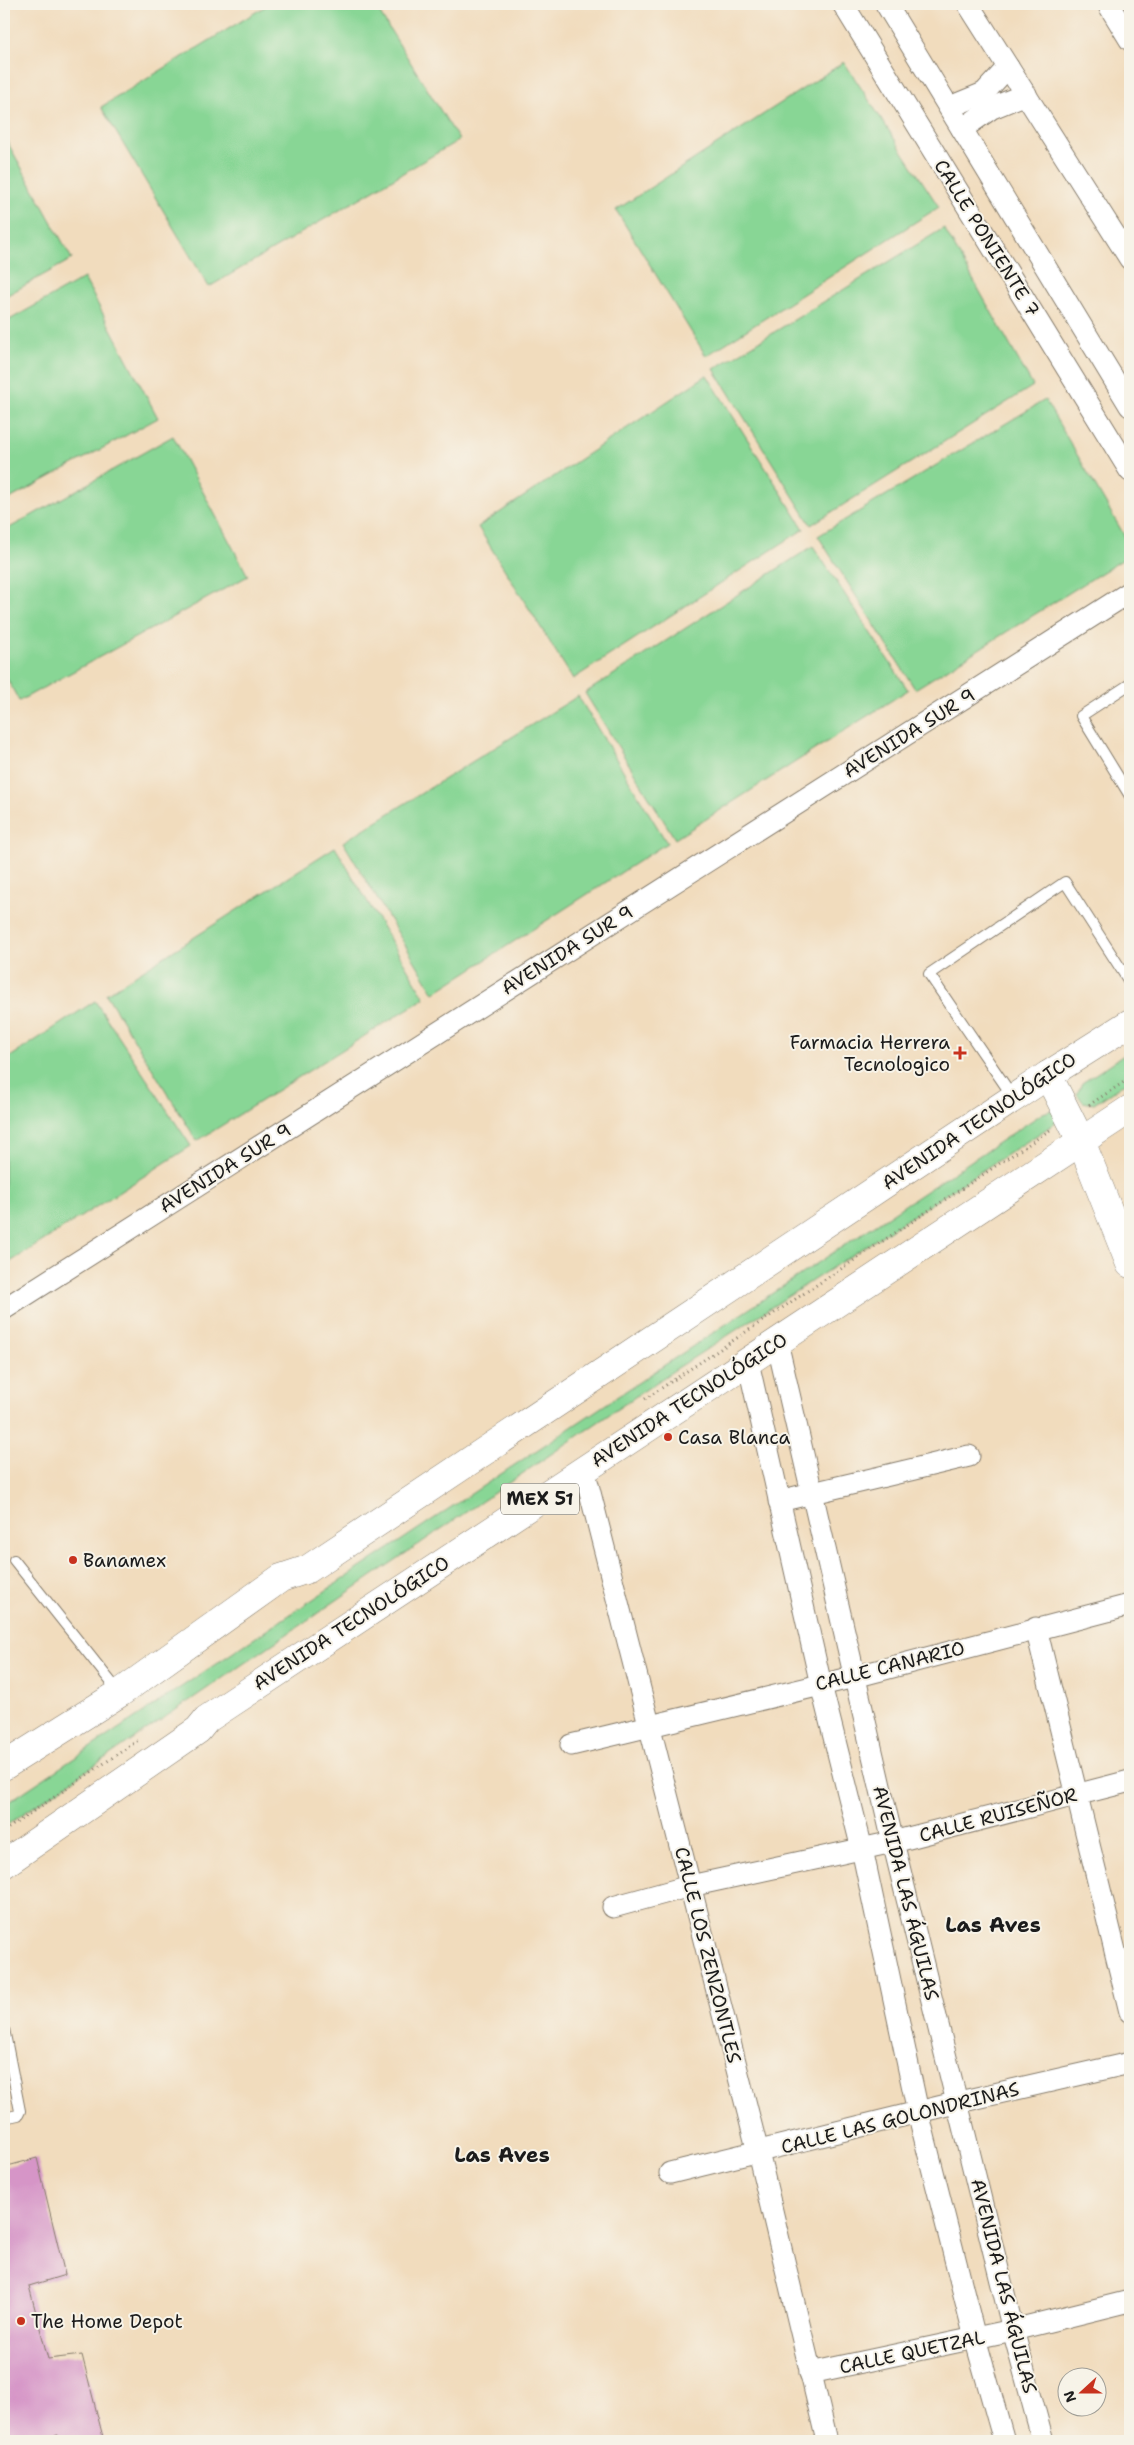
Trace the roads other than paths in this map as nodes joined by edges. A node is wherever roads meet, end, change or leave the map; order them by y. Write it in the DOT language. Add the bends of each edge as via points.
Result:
graph roads {
  1 [pos="843,4"];
  2 [pos="886,4"];
  3 [pos="968,4"];
  4 [pos="1108,4"];
  5 [pos="1130,40"];
  6 [pos="1008,67"];
  7 [pos="1026,94"];
  8 [pos="950,107"];
  9 [pos="962,129"];
  10 [pos="1130,259"];
  11 [pos="1130,406"];
  12 [pos="1130,472"];
  13 [pos="1130,592"];
  14 [pos="1130,684"];
  15 [pos="1130,796"];
  16 [pos="1130,983"];
  17 [pos="1130,1022"];
  18 [pos="1048,1074"];
  19 [pos="1013,1098"];
  20 [pos="1130,1109"];
  21 [pos="1081,1141"];
  22 [pos="1130,1264"];
  23 [pos="4,1309"];
  24 [pos="777,1342"];
  25 [pos="748,1362"];
  26 [pos="969,1456"];
  27 [pos="584,1469"];
  28 [pos="812,1493"];
  29 [pos="779,1501"];
  30 [pos="14,1560"];
  31 [pos="308,1569"];
  32 [pos="1130,1605"];
  33 [pos="1036,1628"];
  34 [pos="854,1677"];
  35 [pos="821,1685"];
  36 [pos="120,1693"];
  37 [pos="207,1719"];
  38 [pos="649,1725"];
  39 [pos="571,1744"];
  40 [pos="4,1766"];
  41 [pos="4,1781"];
  42 [pos="1130,1781"];
  43 [pos="1076,1794"];
  44 [pos="893,1842"];
  45 [pos="4,1849"];
  46 [pos="862,1850"];
  47 [pos="4,1864"];
  48 [pos="690,1886"];
  49 [pos="612,1907"];
  50 [pos="1130,2012"];
  51 [pos="4,2029"];
  52 [pos="1130,2063"];
  53 [pos="959,2102"];
  54 [pos="918,2112"];
  55 [pos="4,2118"];
  56 [pos="758,2152"];
  57 [pos="670,2173"];
  58 [pos="1130,2301"];
  59 [pos="1012,2330"];
  60 [pos="975,2338"];
  61 [pos="810,2373"];
  62 [pos="827,2441"];
  63 [pos="1004,2441"];
  64 [pos="1044,2441"];
  1 -- 12 [label="street, CALLE PONIENTE 7"];
  2 -- 8 [label="street, CALLE PONIENTE 7"];
  3 -- 6 [label="street"];
  4 -- 5 [label="street"];
  6 -- 7 [label="street"];
  6 -- 8 [label="street" via="984,94"];
  7 -- 9 [label="street" via="992,108"];
  7 -- 10 [label="street"];
  8 -- 9 [label="street, CALLE PONIENTE 7"];
  9 -- 11 [label="street, CALLE PONIENTE 7"];
  13 -- 23 [label="street, AVENIDA SUR 9"];
  14 -- 15 [label="lane" via="1081,716"];
  16 -- 19 [label="lane" via="1065,882 928,974"];
  17 -- 18 [label="main road, AVENIDA TECNOLÓGICO"];
  18 -- 19 [label="main road, AVENIDA TECNOLÓGICO"];
  18 -- 21 [label="main road"];
  19 -- 31 [label="main road, AVENIDA TECNOLÓGICO"];
  20 -- 21 [label="main road, AVENIDA TECNOLÓGICO / MEX 51"];
  21 -- 22 [label="main road"];
  21 -- 24 [label="main road, AVENIDA TECNOLÓGICO / MEX 51"];
  24 -- 25 [label="main road, AVENIDA TECNOLÓGICO / MEX 51"];
  24 -- 28 [label="street, AVENIDA LAS ÁGUILAS"];
  25 -- 27 [label="main road, AVENIDA TECNOLÓGICO / MEX 51"];
  25 -- 29 [label="street, AVENIDA LAS ÁGUILAS"];
  26 -- 28 [label="street"];
  27 -- 37 [label="main road, AVENIDA TECNOLÓGICO / MEX 51"];
  27 -- 38 [label="street, CALLE LOS ZENZONTLES"];
  28 -- 29 [label="street"];
  28 -- 34 [label="street, AVENIDA LAS ÁGUILAS"];
  29 -- 35 [label="street, AVENIDA LAS ÁGUILAS"];
  30 -- 36 [label="lane"];
  31 -- 36 [label="main road, AVENIDA TECNOLÓGICO" via="281,1578"];
  31 -- 41 [label="main road" via="197,1652"];
  32 -- 33 [label="street, CALLE CANARIO"];
  33 -- 34 [label="street, CALLE CANARIO"];
  33 -- 43 [label="street"];
  34 -- 35 [label="street, CALLE CANARIO"];
  34 -- 44 [label="street, AVENIDA LAS ÁGUILAS"];
  35 -- 38 [label="street, CALLE CANARIO"];
  35 -- 46 [label="street, AVENIDA LAS ÁGUILAS"];
  36 -- 40 [label="main road, AVENIDA TECNOLÓGICO"];
  37 -- 45 [label="main road"];
  37 -- 47 [label="main road, AVENIDA TECNOLÓGICO / MEX 51" via="198,1730"];
  38 -- 39 [label="street, CALLE CANARIO"];
  38 -- 48 [label="street, CALLE LOS ZENZONTLES"];
  42 -- 43 [label="street, CALLE RUISEÑOR"];
  43 -- 44 [label="street, CALLE RUISEÑOR"];
  43 -- 50 [label="street"];
  44 -- 46 [label="street, CALLE RUISEÑOR"];
  44 -- 53 [label="street, AVENIDA LAS ÁGUILAS"];
  46 -- 48 [label="street, CALLE RUISEÑOR"];
  46 -- 54 [label="street, AVENIDA LAS ÁGUILAS"];
  48 -- 49 [label="street, CALLE RUISEÑOR"];
  48 -- 56 [label="street, CALLE LOS ZENZONTLES"];
  51 -- 55 [label="lane" via="20,2111 18,2115"];
  52 -- 53 [label="street, CALLE LAS GOLONDRINAS"];
  53 -- 54 [label="street, CALLE LAS GOLONDRINAS"];
  53 -- 59 [label="street, AVENIDA LAS ÁGUILAS"];
  54 -- 56 [label="street, CALLE LAS GOLONDRINAS"];
  54 -- 60 [label="street, AVENIDA LAS ÁGUILAS"];
  56 -- 57 [label="street, CALLE LAS GOLONDRINAS"];
  56 -- 61 [label="street, CALLE LOS ZENZONTLES"];
  58 -- 59 [label="street, CALLE QUETZAL"];
  59 -- 60 [label="street, CALLE QUETZAL"];
  59 -- 64 [label="street, AVENIDA LAS ÁGUILAS"];
  60 -- 61 [label="street, CALLE QUETZAL"];
  60 -- 63 [label="street, AVENIDA LAS ÁGUILAS"];
  61 -- 62 [label="street, CALLE LOS ZENZONTLES"];
}
